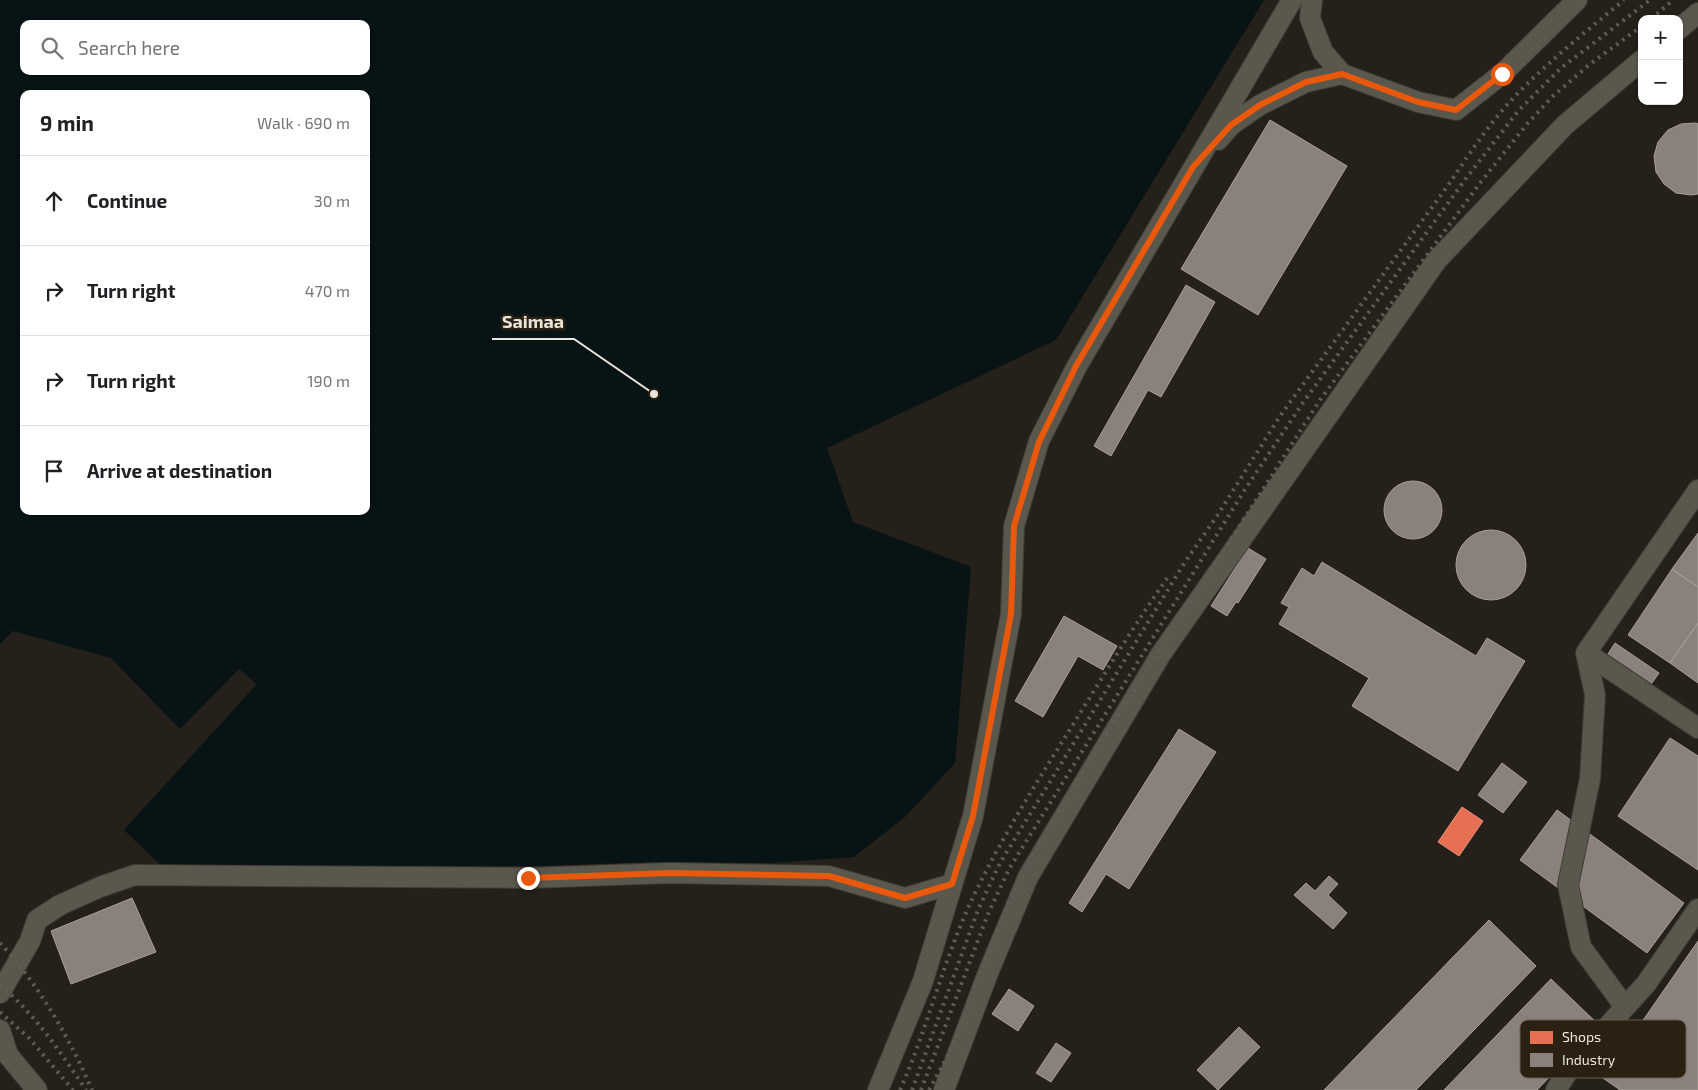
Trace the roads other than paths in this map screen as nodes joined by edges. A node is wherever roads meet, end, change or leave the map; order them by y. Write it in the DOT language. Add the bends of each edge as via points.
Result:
graph roads {
  1 [pos="1292,0"];
  2 [pos="1312,0"];
  3 [pos="1577,0"];
  4 [pos="1698,13"];
  5 [pos="1683,26"];
  6 [pos="1638,63"];
  7 [pos="1342,74"];
  8 [pos="1193,167"];
  9 [pos="1698,490"];
  10 [pos="1586,653"];
  11 [pos="1698,728"];
  12 [pos="952,884"];
  13 [pos="1698,909"];
  14 [pos="0,993"];
  15 [pos="1625,1007"];
  16 [pos="1613,1020"];
  17 [pos="0,1030"];
  18 [pos="4,1052"];
  19 [pos="1564,1078"];
  20 [pos="35,1090"];
  21 [pos="878,1090"];
  22 [pos="944,1090"];
  23 [pos="1556,1090"];
  1 -- 8 [label="lane"];
  2 -- 7 [label="lane" via="1310,18 1323,52"];
  3 -- 7 [label="lane" via="1502,74 1456,110 1418,102"];
  4 -- 5 [label="lane"];
  6 -- 22 [label="lane" via="1565,125 1437,260 1160,654 1028,877"];
  7 -- 8 [label="lane" via="1306,82 1260,105 1231,125"];
  8 -- 12 [label="lane" via="1076,366 1039,442 1014,526 1011,614 973,816"];
  9 -- 10 [label="lane"];
  10 -- 11 [label="lane"];
  10 -- 15 [label="lane" via="1595,695 1590,778 1568,885 1581,947"];
  12 -- 14 [label="lane" via="905,898 829,876 670,873 528,878 135,876 100,887 60,905 37,920 30,941"];
  12 -- 21 [label="lane" via="923,980"];
  13 -- 15 [label="lane" via="1646,984"];
  15 -- 16 [label="lane"];
  17 -- 18 [label="lane"];
  18 -- 20 [label="lane"];
  19 -- 23 [label="lane"];
}
